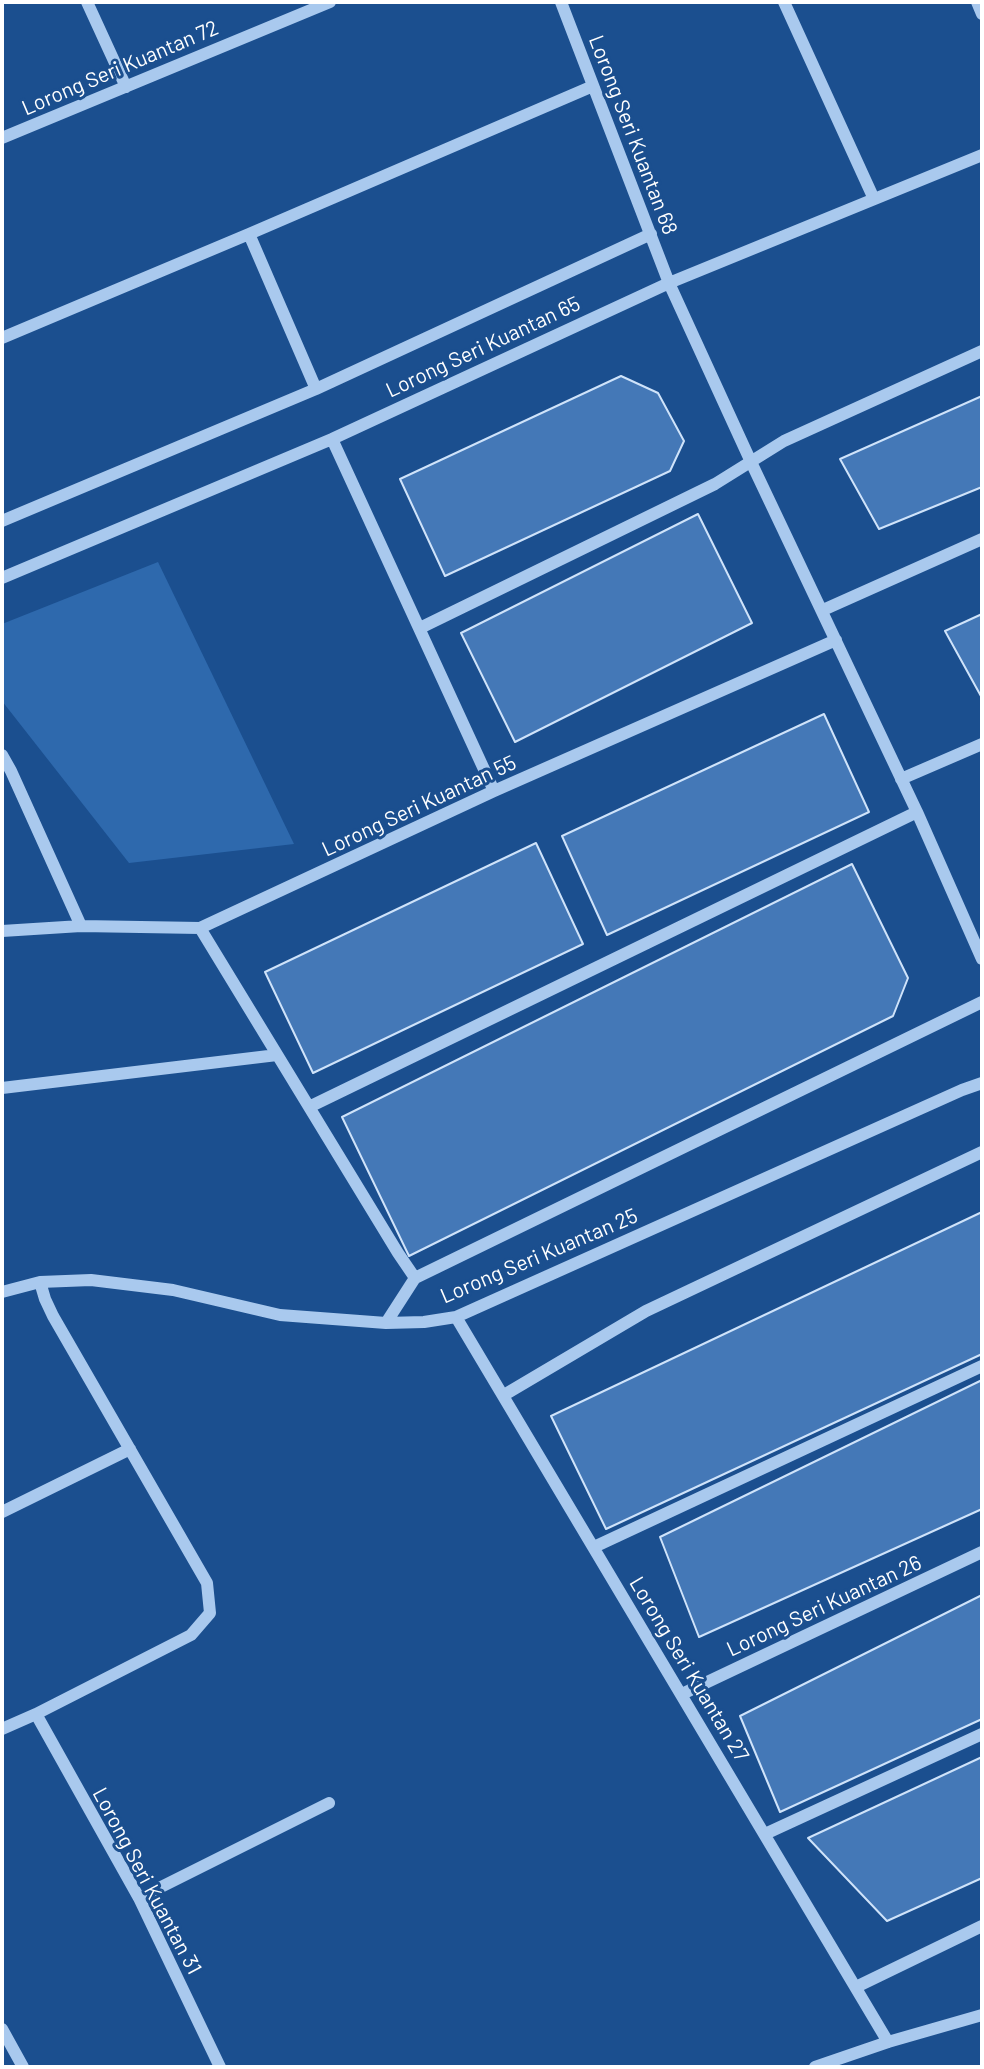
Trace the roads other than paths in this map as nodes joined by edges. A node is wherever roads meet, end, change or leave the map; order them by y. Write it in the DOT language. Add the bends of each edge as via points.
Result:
graph roads {
  1 [pos="87,2"];
  2 [pos="330,2"];
  3 [pos="561,2"];
  4 [pos="784,2"];
  5 [pos="977,2"];
  6 [pos="982,14"];
  7 [pos="593,86"];
  8 [pos="126,87"];
  9 [pos="2,138"];
  10 [pos="982,155"];
  11 [pos="874,199"];
  12 [pos="651,233"];
  13 [pos="249,234"];
  14 [pos="670,282"];
  15 [pos="2,338"];
  16 [pos="982,351"];
  17 [pos="316,389"];
  18 [pos="332,439"];
  19 [pos="751,462"];
  20 [pos="2,521"];
  21 [pos="982,539"];
  22 [pos="2,578"];
  23 [pos="823,610"];
  24 [pos="420,628"];
  25 [pos="836,640"];
  26 [pos="982,744"];
  27 [pos="2,755"];
  28 [pos="6,771"];
  29 [pos="901,779"];
  30 [pos="494,791"];
  31 [pos="917,812"];
  32 [pos="81,926"];
  33 [pos="200,928"];
  34 [pos="2,930"];
  35 [pos="980,950"];
  36 [pos="982,1002"];
  37 [pos="277,1055"];
  38 [pos="982,1083"];
  39 [pos="2,1088"];
  40 [pos="309,1107"];
  41 [pos="982,1152"];
  42 [pos="415,1278"];
  43 [pos="40,1282"];
  44 [pos="2,1292"];
  45 [pos="456,1317"];
  46 [pos="386,1323"];
  47 [pos="982,1366"];
  48 [pos="504,1395"];
  49 [pos="130,1449"];
  50 [pos="2,1512"];
  51 [pos="594,1547"];
  52 [pos="982,1552"];
  53 [pos="682,1694"];
  54 [pos="36,1714"];
  55 [pos="2,1729"];
  56 [pos="982,1734"];
  57 [pos="329,1803"];
  58 [pos="765,1834"];
  59 [pos="139,1899"];
  60 [pos="982,1927"];
  61 [pos="856,1987"];
  62 [pos="982,2015"];
  63 [pos="2,2029"];
  64 [pos="888,2042"];
  65 [pos="23,2067"];
  66 [pos="220,2067"];
  67 [pos="815,2067"];
  1 -- 8 [label="street"];
  2 -- 8 [label="street, Lorong Seri Kuantan 72"];
  3 -- 7 [label="street, Lorong Seri Kuantan 68"];
  4 -- 11 [label="street"];
  5 -- 6 [label="street"];
  7 -- 12 [label="street, Lorong Seri Kuantan 68"];
  7 -- 13 [label="street"];
  8 -- 9 [label="street, Lorong Seri Kuantan 72"];
  10 -- 11 [label="street, Lorong Seri Kuantan 65"];
  11 -- 14 [label="street, Lorong Seri Kuantan 65"];
  12 -- 14 [label="street, Lorong Seri Kuantan 68"];
  12 -- 17 [label="street"];
  13 -- 15 [label="street"];
  13 -- 17 [label="street"];
  14 -- 18 [label="street, Lorong Seri Kuantan 65"];
  14 -- 19 [label="street, Lorong Seri Kuantan 68"];
  16 -- 19 [label="street" via="784,441"];
  17 -- 20 [label="street"];
  18 -- 22 [label="street, Lorong Seri Kuantan 65"];
  18 -- 24 [label="street"];
  19 -- 23 [label="street, Lorong Seri Kuantan 68"];
  19 -- 24 [label="street" via="715,484"];
  21 -- 23 [label="street"];
  23 -- 25 [label="street, Lorong Seri Kuantan 68"];
  24 -- 30 [label="street"];
  25 -- 29 [label="street, Lorong Seri Kuantan 68"];
  25 -- 30 [label="street, Lorong Seri Kuantan 55"];
  26 -- 29 [label="street"];
  27 -- 28 [label="street"];
  28 -- 32 [label="street"];
  29 -- 31 [label="street, Lorong Seri Kuantan 68"];
  30 -- 33 [label="street, Lorong Seri Kuantan 55"];
  31 -- 35 [label="street, Lorong Seri Kuantan 68"];
  31 -- 40 [label="street"];
  32 -- 33 [label="street, Lorong Seri Kuantan 55"];
  32 -- 34 [label="street, Lorong Seri Kuantan 55"];
  33 -- 37 [label="street"];
  36 -- 42 [label="street"];
  37 -- 39 [label="street"];
  37 -- 40 [label="street"];
  38 -- 45 [label="street, Lorong Seri Kuantan 25"];
  40 -- 42 [label="street"];
  41 -- 48 [label="street" via="646,1311"];
  42 -- 46 [label="street"];
  43 -- 44 [label="street, Lorong Seri Kuantan 25"];
  43 -- 46 [label="street, Lorong Seri Kuantan 25" via="91,1280 173,1290 280,1315"];
  43 -- 49 [label="street" via="53,1316"];
  45 -- 46 [label="street, Lorong Seri Kuantan 25"];
  45 -- 48 [label="street, Lorong Seri Kuantan 27"];
  47 -- 51 [label="street"];
  48 -- 51 [label="street, Lorong Seri Kuantan 27"];
  49 -- 50 [label="street"];
  49 -- 54 [label="street" via="207,1583 210,1612 191,1635"];
  51 -- 53 [label="street, Lorong Seri Kuantan 27"];
  52 -- 53 [label="street, Lorong Seri Kuantan 26"];
  53 -- 58 [label="street, Lorong Seri Kuantan 27"];
  54 -- 55 [label="street"];
  54 -- 59 [label="street, Lorong Seri Kuantan 31"];
  56 -- 58 [label="street"];
  57 -- 59 [label="street"];
  58 -- 61 [label="street, Lorong Seri Kuantan 27"];
  59 -- 66 [label="street, Lorong Seri Kuantan 31"];
  60 -- 61 [label="street"];
  61 -- 64 [label="street, Lorong Seri Kuantan 27"];
  62 -- 64 [label="street"];
  63 -- 65 [label="street"];
  64 -- 67 [label="street"];
}
